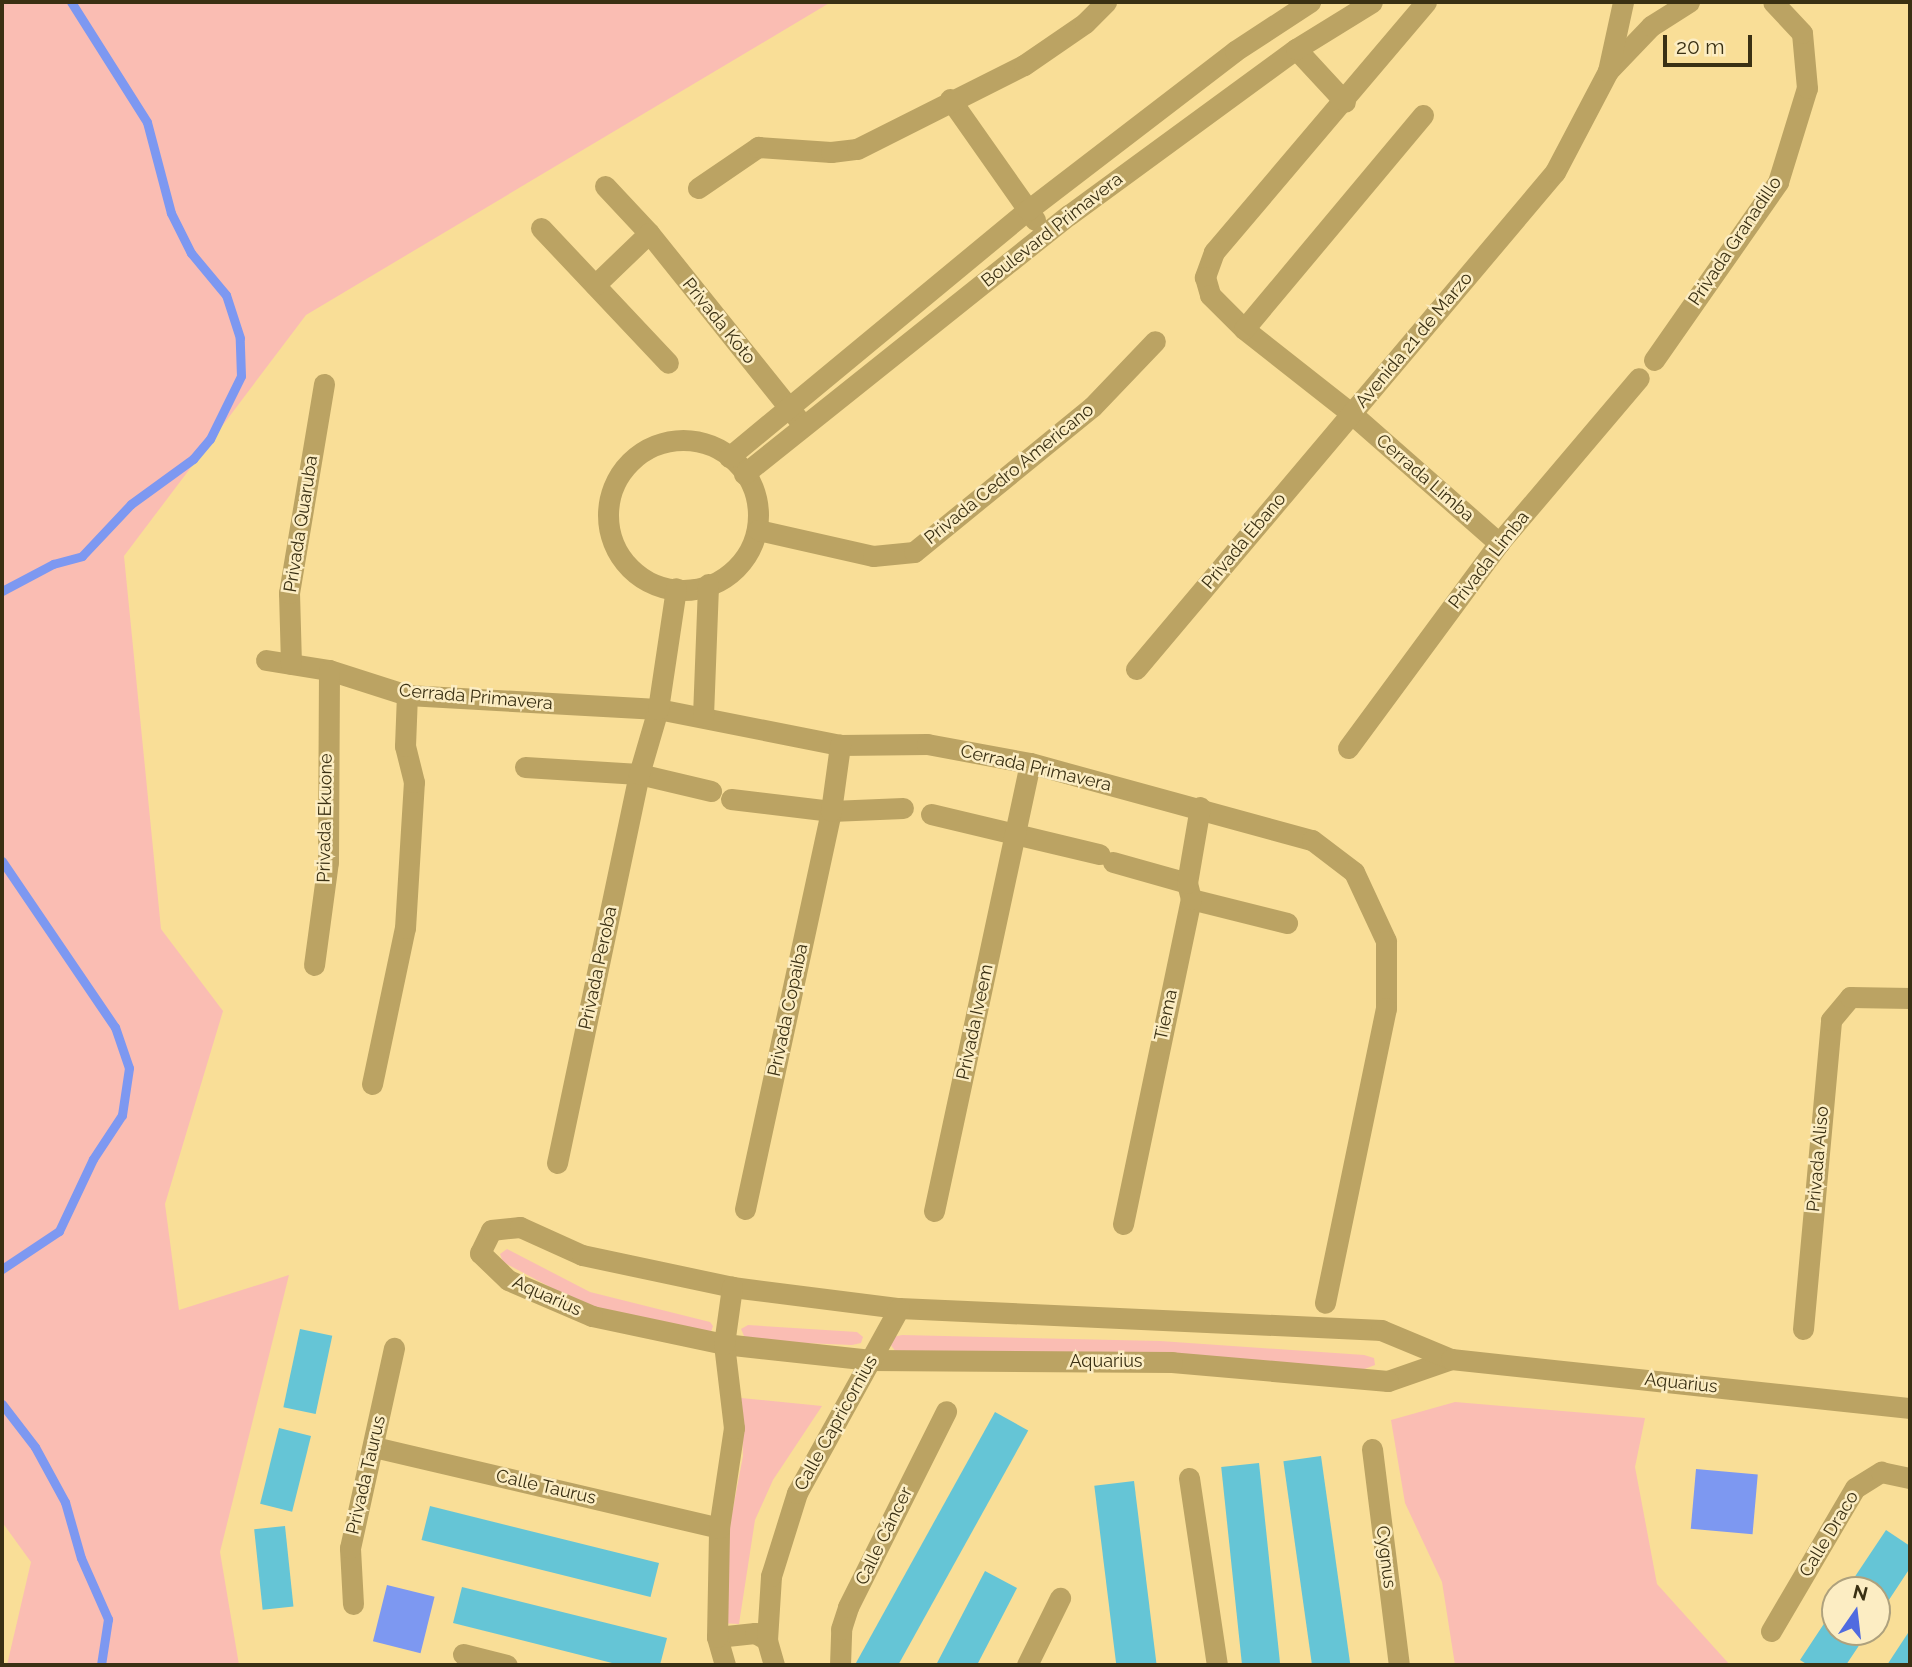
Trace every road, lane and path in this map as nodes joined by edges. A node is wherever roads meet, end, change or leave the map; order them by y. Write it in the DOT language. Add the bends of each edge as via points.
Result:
graph roads {
  1 [pos="1106,2"];
  2 [pos="1310,2"];
  3 [pos="1372,2"];
  4 [pos="1426,2"];
  5 [pos="1623,2"];
  6 [pos="1689,2"];
  7 [pos="1773,2"];
  8 [pos="1296,49"];
  9 [pos="1608,71"];
  10 [pos="950,99"];
  11 [pos="1345,102"];
  12 [pos="1423,115"];
  13 [pos="605,186"];
  14 [pos="698,188"];
  15 [pos="1028,210"];
  16 [pos="541,228"];
  17 [pos="649,233"];
  18 [pos="1044,235"];
  19 [pos="596,285"];
  20 [pos="1244,329"];
  21 [pos="1155,341"];
  22 [pos="1654,360"];
  23 [pos="667,363"];
  24 [pos="1639,378"];
  25 [pos="324,384"];
  26 [pos="789,408"];
  27 [pos="1352,414"];
  28 [pos="804,426"];
  29 [pos="729,457"];
  30 [pos="744,474"];
  31 [pos="758,530"];
  32 [pos="1499,543"];
  33 [pos="708,584"];
  34 [pos="676,588"];
  35 [pos="266,660"];
  36 [pos="291,664"];
  37 [pos="1136,669"];
  38 [pos="329,670"];
  39 [pos="407,695"];
  40 [pos="659,709"];
  41 [pos="703,716"];
  42 [pos="840,746"];
  43 [pos="1348,748"];
  44 [pos="1030,763"];
  45 [pos="524,767"];
  46 [pos="639,774"];
  47 [pos="710,791"];
  48 [pos="731,799"];
  49 [pos="1200,807"];
  50 [pos="903,808"];
  51 [pos="831,811"];
  52 [pos="931,814"];
  53 [pos="1015,832"];
  54 [pos="1189,891"];
  55 [pos="1286,923"];
  56 [pos="314,965"];
  57 [pos="1910,998"];
  58 [pos="372,1084"];
  59 [pos="557,1163"];
  60 [pos="745,1209"];
  61 [pos="934,1211"];
  62 [pos="1123,1224"];
  63 [pos="732,1287"];
  64 [pos="1325,1303"];
  65 [pos="899,1308"];
  66 [pos="1803,1329"];
  67 [pos="724,1344"];
  68 [pos="394,1348"];
  69 [pos="1451,1359"];
  70 [pos="871,1360"];
  71 [pos="1910,1408"];
  72 [pos="946,1411"];
  73 [pos="374,1447"];
  74 [pos="1372,1449"];
  75 [pos="1189,1478"];
  76 [pos="1910,1478"];
  77 [pos="719,1528"];
  78 [pos="1060,1598"];
  79 [pos="353,1604"];
  80 [pos="1771,1631"];
  81 [pos="717,1637"];
  82 [pos="767,1640"];
  83 [pos="463,1654"];
  84 [pos="507,1665"];
  85 [pos="725,1665"];
  86 [pos="774,1665"];
  87 [pos="840,1665"];
  88 [pos="1027,1665"];
  89 [pos="1217,1665"];
  90 [pos="1399,1665"];
  1 -- 10 [label="street" via="1085,23 1024,65"];
  2 -- 15 [label="street, Boulevard Primavera" via="1235,51"];
  3 -- 8 [label="street, Boulevard Primavera"];
  4 -- 11 [label="street, Avenida 21 de Marzo"];
  5 -- 9 [label="street, Avenida 21 de Marzo"];
  6 -- 9 [label="street" via="1651,26"];
  7 -- 22 [label="street, Privada Granadillo" via="1802,33 1807,88 1778,182"];
  8 -- 11 [label="street"];
  8 -- 18 [label="street, Boulevard Primavera"];
  9 -- 27 [label="street, Avenida 21 de Marzo" via="1555,172"];
  10 -- 14 [label="street" via="857,149 831,152 758,147"];
  10 -- 15 [label="street"];
  11 -- 20 [label="street, Avenida 21 de Marzo" via="1214,252 1205,277 1210,295"];
  12 -- 20 [label="street"];
  13 -- 17 [label="street, Privada Koto"];
  15 -- 18 [label="street"];
  15 -- 26 [label="street, Boulevard Primavera"];
  16 -- 19 [label="street"];
  17 -- 19 [label="street"];
  17 -- 26 [label="street, Privada Koto"];
  18 -- 28 [label="street, Boulevard Primavera"];
  19 -- 23 [label="street"];
  20 -- 27 [label="street, Avenida 21 de Marzo"];
  21 -- 31 [label="street, Privada Cedro Americano" via="1092,407 914,552 873,556"];
  24 -- 32 [label="street, Privada Limba"];
  25 -- 36 [label="street, Privada Quaruba" via="289,593"];
  26 -- 28 [label="street, Privada Koto"];
  26 -- 29 [label="street, Boulevard Primavera"];
  27 -- 32 [label="street, Cerrada Limba"];
  27 -- 37 [label="street, Privada Ébano"];
  28 -- 30 [label="street, Boulevard Primavera"];
  29 -- 30 [label="street"];
  29 -- 34 [label="street" via="696,442 666,441 631,460 612,486 607,518 615,549 636,574 664,588"];
  30 -- 31 [label="street" via="754,490"];
  31 -- 33 [label="street" via="749,552 727,576"];
  32 -- 43 [label="street, Privada Limba"];
  33 -- 34 [label="street"];
  33 -- 41 [label="street"];
  34 -- 40 [label="street"];
  35 -- 36 [label="street, Cerrada Primavera"];
  36 -- 38 [label="street, Cerrada Primavera"];
  38 -- 39 [label="street, Cerrada Primavera"];
  38 -- 56 [label="street, Privada Ekuone" via="328,862"];
  39 -- 40 [label="street, Cerrada Primavera"];
  39 -- 58 [label="street" via="405,746 414,782 405,928"];
  40 -- 41 [label="street, Cerrada Primavera"];
  40 -- 46 [label="street, Privada Peroba"];
  41 -- 42 [label="street, Cerrada Primavera"];
  42 -- 44 [label="street, Cerrada Primavera" via="927,744"];
  42 -- 51 [label="street, Privada Copaiba"];
  44 -- 49 [label="street, Cerrada Primavera"];
  44 -- 53 [label="street, Privada Iveem"];
  45 -- 46 [label="street"];
  46 -- 47 [label="street"];
  46 -- 59 [label="street, Privada Peroba"];
  48 -- 51 [label="street"];
  49 -- 54 [label="street, Tiema"];
  49 -- 64 [label="street, Cerrada Primavera" via="1312,840 1354,872 1386,941 1386,1008"];
  50 -- 51 [label="street"];
  51 -- 60 [label="street, Privada Copaiba"];
  52 -- 53 [label="street"];
  53 -- 54 [label="street" via="1106,858"];
  53 -- 61 [label="street, Privada Iveem"];
  54 -- 55 [label="street"];
  54 -- 62 [label="street, Tiema"];
  57 -- 66 [label="street, Privada Aliso" via="1850,997 1831,1020"];
  63 -- 65 [label="street, Aquarius"];
  63 -- 67 [label="street"];
  63 -- 67 [label="street, Aquarius" via="582,1255 520,1227 491,1230 480,1253 508,1280 592,1316"];
  65 -- 69 [label="street, Aquarius" via="1381,1330"];
  65 -- 70 [label="street, Calle Capricornius"];
  67 -- 70 [label="street, Aquarius"];
  67 -- 77 [label="street" via="734,1428"];
  68 -- 73 [label="street, Privada Taurus"];
  69 -- 70 [label="street, Aquarius" via="1388,1381 1172,1362"];
  69 -- 71 [label="street, Aquarius"];
  70 -- 82 [label="street, Calle Capricornius" via="797,1493 771,1576"];
  72 -- 87 [label="street, Calle Cáncer" via="848,1606 841,1629"];
  73 -- 77 [label="street, Calle Taurus"];
  73 -- 79 [label="street, Privada Taurus" via="350,1548"];
  74 -- 90 [label="street, Cygnus"];
  75 -- 89 [label="street"];
  76 -- 80 [label="street, Calle Draco" via="1881,1472 1855,1488"];
  77 -- 81 [label="street"];
  78 -- 88 [label="street"];
  81 -- 82 [label="street" via="755,1633"];
  81 -- 85 [label="street"];
  82 -- 86 [label="street, Calle Capricornius"];
  83 -- 84 [label="street"];
}
